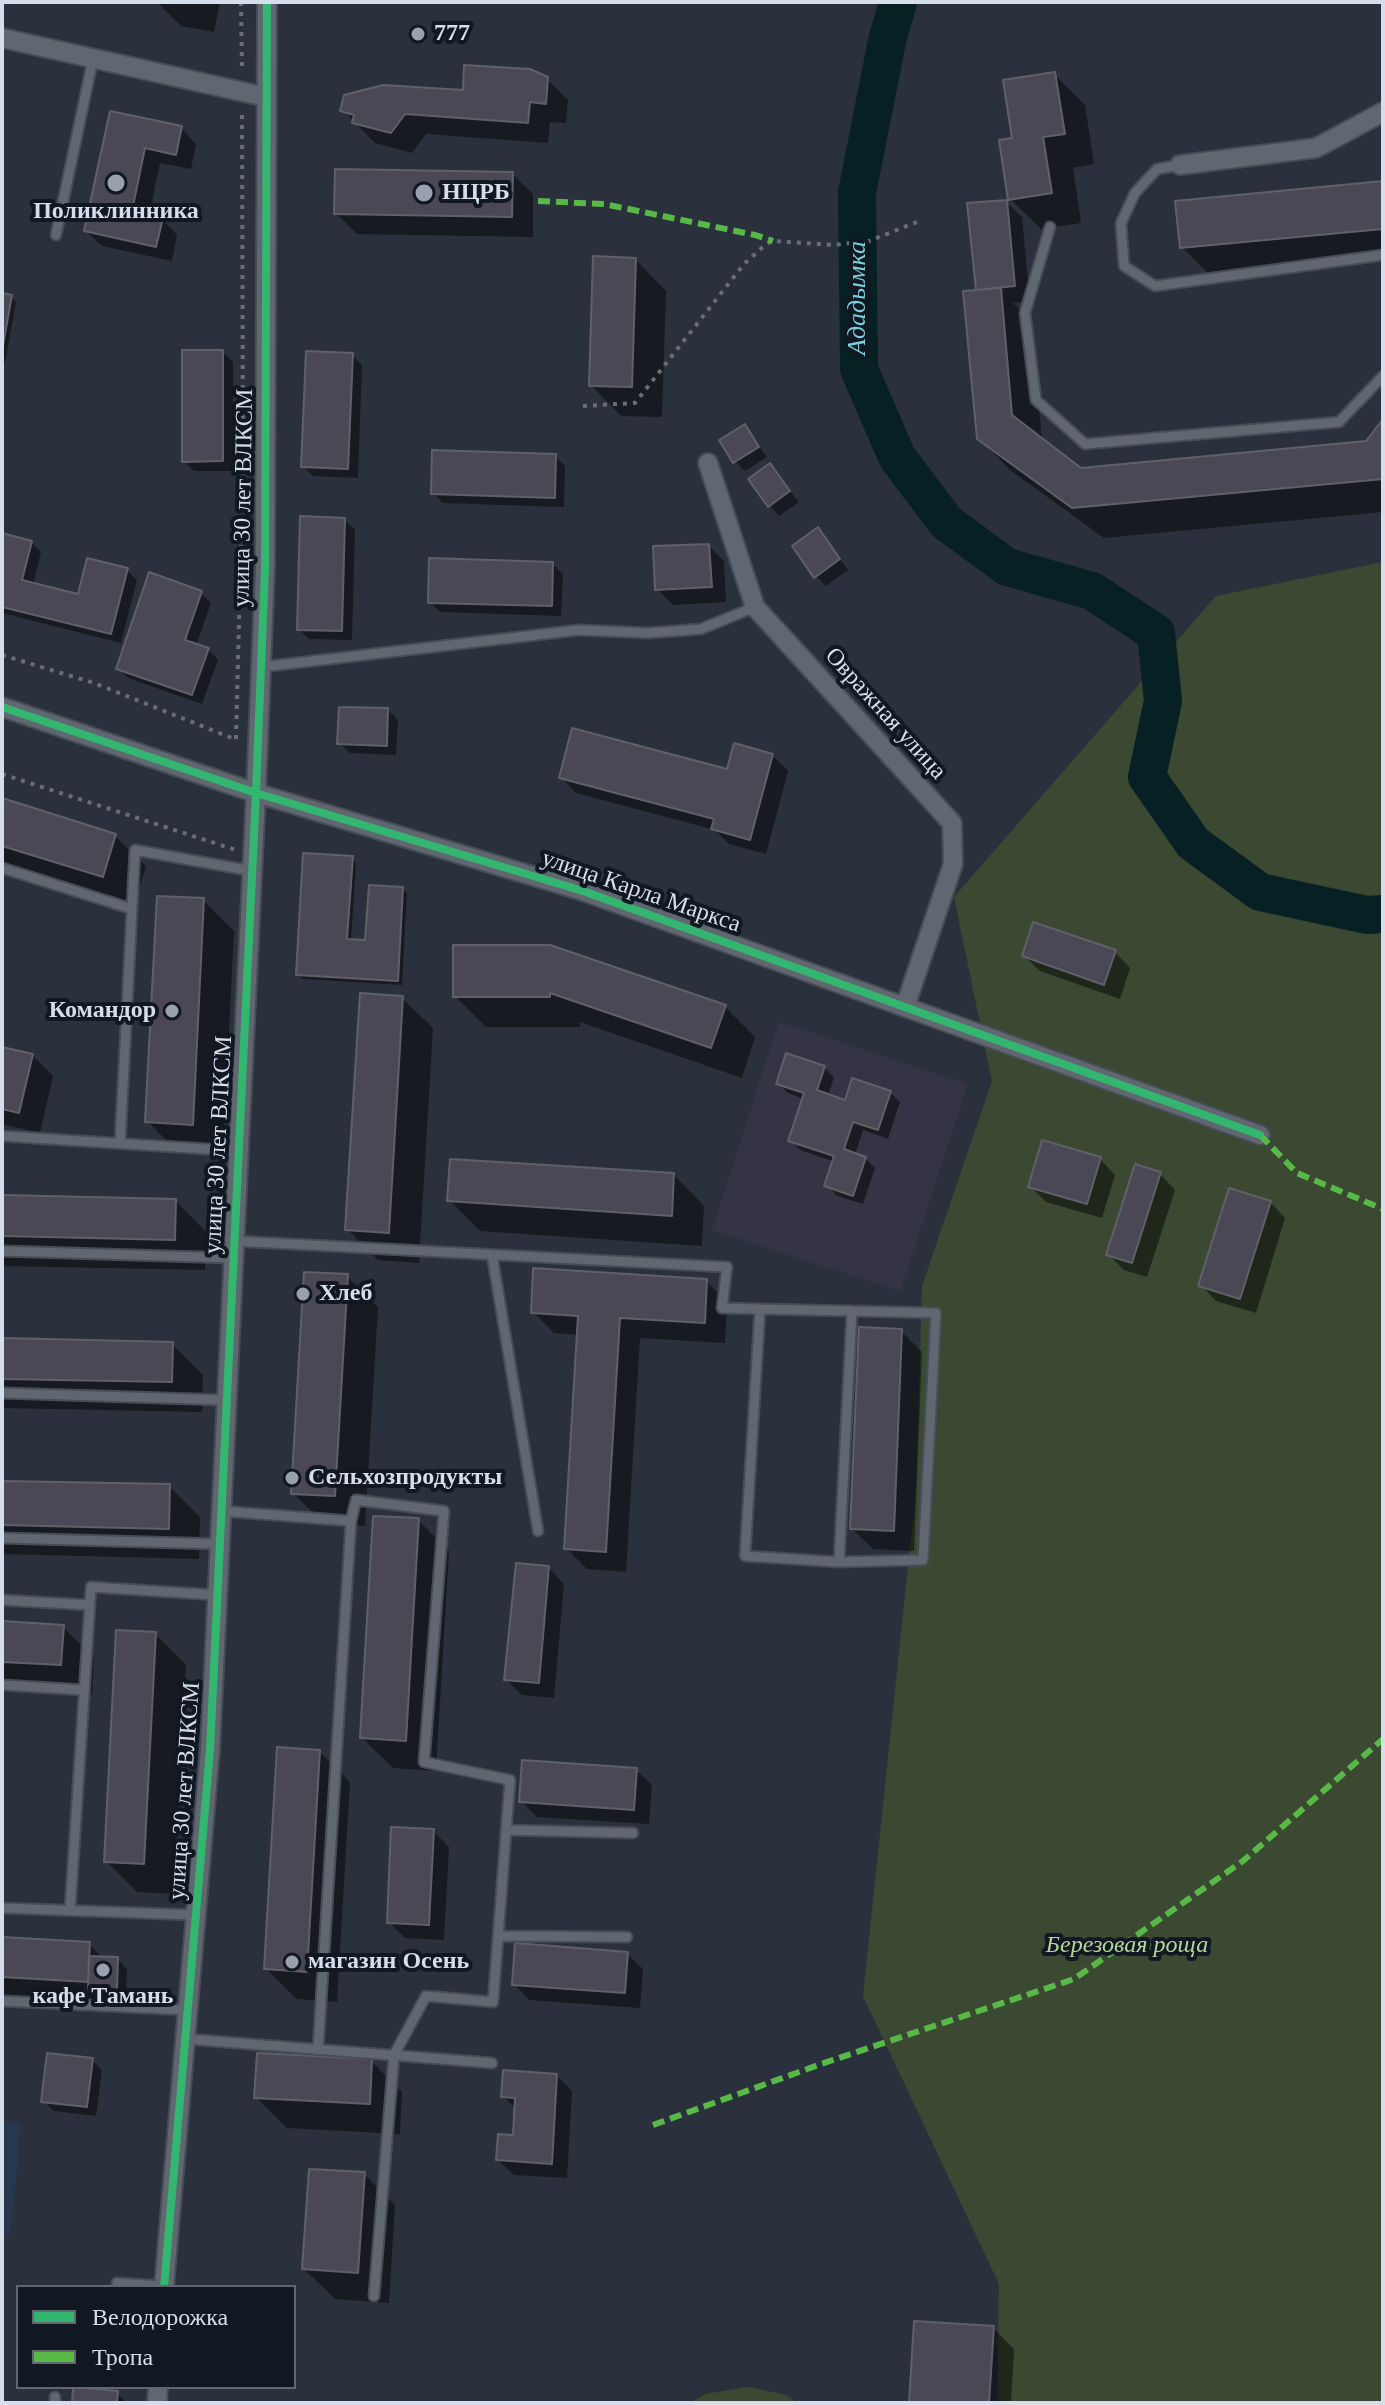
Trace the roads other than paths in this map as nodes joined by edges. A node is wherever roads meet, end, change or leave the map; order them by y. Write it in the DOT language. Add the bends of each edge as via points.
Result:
graph roads {
  1 [pos="267,2"];
  2 [pos="2,38"];
  3 [pos="93,59"];
  4 [pos="266,97"];
  5 [pos="1383,112"];
  6 [pos="1180,165"];
  7 [pos="1050,227"];
  8 [pos="56,235"];
  9 [pos="1383,255"];
  10 [pos="1383,376"];
  11 [pos="708,463"];
  12 [pos="755,607"];
  13 [pos="261,667"];
  14 [pos="2,707"];
  15 [pos="256,793"];
  16 [pos="2,868"];
  17 [pos="252,871"];
  18 [pos="132,909"];
  19 [pos="905,1007"];
  20 [pos="1260,1135"];
  21 [pos="2,1136"];
  22 [pos="120,1143"];
  23 [pos="238,1151"];
  24 [pos="234,1250"];
  25 [pos="2,1251"];
  26 [pos="492,1255"];
  27 [pos="760,1309"];
  28 [pos="852,1311"];
  29 [pos="2,1393"];
  30 [pos="226,1400"];
  31 [pos="221,1511"];
  32 [pos="351,1521"];
  33 [pos="538,1531"];
  34 [pos="2,1538"];
  35 [pos="219,1544"];
  36 [pos="839,1562"];
  37 [pos="217,1595"];
  38 [pos="2,1600"];
  39 [pos="90,1605"];
  40 [pos="2,1685"];
  41 [pos="84,1690"];
  42 [pos="506,1830"];
  43 [pos="633,1833"];
  44 [pos="2,1908"];
  45 [pos="70,1910"];
  46 [pos="196,1915"];
  47 [pos="498,1936"];
  48 [pos="627,1937"];
  49 [pos="2,2001"];
  50 [pos="188,2010"];
  51 [pos="186,2039"];
  52 [pos="318,2050"];
  53 [pos="394,2055"];
  54 [pos="492,2063"];
  55 [pos="117,2283"];
  56 [pos="148,2285"];
  57 [pos="164,2285"];
  58 [pos="374,2296"];
  1 -- 4 [label="street, улица 30 лет ВЛКСМ"];
  2 -- 3 [label="street"];
  3 -- 4 [label="street"];
  3 -- 8 [label="lane"];
  4 -- 13 [label="street, улица 30 лет ВЛКСМ"];
  5 -- 6 [label="street" via="1316,148"];
  6 -- 9 [label="lane" via="1157,169 1135,193 1121,223 1124,266 1155,286"];
  7 -- 10 [label="lane" via="1025,313 1036,400 1085,444 1339,422"];
  11 -- 12 [label="street, Овражная улица"];
  12 -- 13 [label="lane" via="701,629 579,630"];
  12 -- 19 [label="street, Овражная улица" via="952,823 953,864"];
  13 -- 15 [label="street, улица 30 лет ВЛКСМ"];
  14 -- 15 [label="street, улица Карла Маркса"];
  15 -- 17 [label="street, улица 30 лет ВЛКСМ"];
  15 -- 19 [label="street, улица Карла Маркса" via="583,891"];
  16 -- 18 [label="lane"];
  17 -- 18 [label="lane" via="135,850"];
  17 -- 23 [label="street, улица 30 лет ВЛКСМ"];
  18 -- 22 [label="lane"];
  19 -- 20 [label="street, улица Карла Маркса"];
  21 -- 22 [label="lane"];
  22 -- 23 [label="lane"];
  23 -- 24 [label="street, улица 30 лет ВЛКСМ"];
  24 -- 25 [label="lane"];
  24 -- 26 [label="lane"];
  24 -- 30 [label="street, улица 30 лет ВЛКСМ"];
  26 -- 27 [label="lane" via="727,1267 722,1308"];
  26 -- 33 [label="lane"];
  27 -- 28 [label="lane"];
  27 -- 36 [label="lane" via="745,1556"];
  28 -- 36 [label="lane"];
  28 -- 36 [label="lane" via="936,1313 927,1498 923,1560"];
  29 -- 30 [label="lane"];
  30 -- 31 [label="street, улица 30 лет ВЛКСМ"];
  31 -- 32 [label="lane"];
  31 -- 35 [label="street, улица 30 лет ВЛКСМ"];
  32 -- 42 [label="lane" via="356,1500 444,1511 424,1762 510,1780"];
  32 -- 52 [label="lane"];
  34 -- 35 [label="lane"];
  35 -- 37 [label="street, улица 30 лет ВЛКСМ"];
  37 -- 39 [label="lane" via="91,1587"];
  37 -- 46 [label="street, улица 30 лет ВЛКСМ"];
  38 -- 39 [label="lane"];
  39 -- 41 [label="lane"];
  40 -- 41 [label="lane"];
  41 -- 45 [label="lane"];
  42 -- 43 [label="lane"];
  42 -- 47 [label="lane"];
  44 -- 45 [label="lane"];
  45 -- 46 [label="lane"];
  46 -- 50 [label="street, улица 30 лет ВЛКСМ"];
  47 -- 48 [label="lane"];
  47 -- 53 [label="lane" via="493,2002 426,1996"];
  49 -- 50 [label="lane"];
  50 -- 51 [label="street, улица 30 лет ВЛКСМ"];
  51 -- 52 [label="lane"];
  51 -- 57 [label="street, улица 30 лет ВЛКСМ"];
  52 -- 53 [label="lane"];
  53 -- 54 [label="lane"];
  53 -- 58 [label="lane"];
  55 -- 56 [label="lane"];
}
